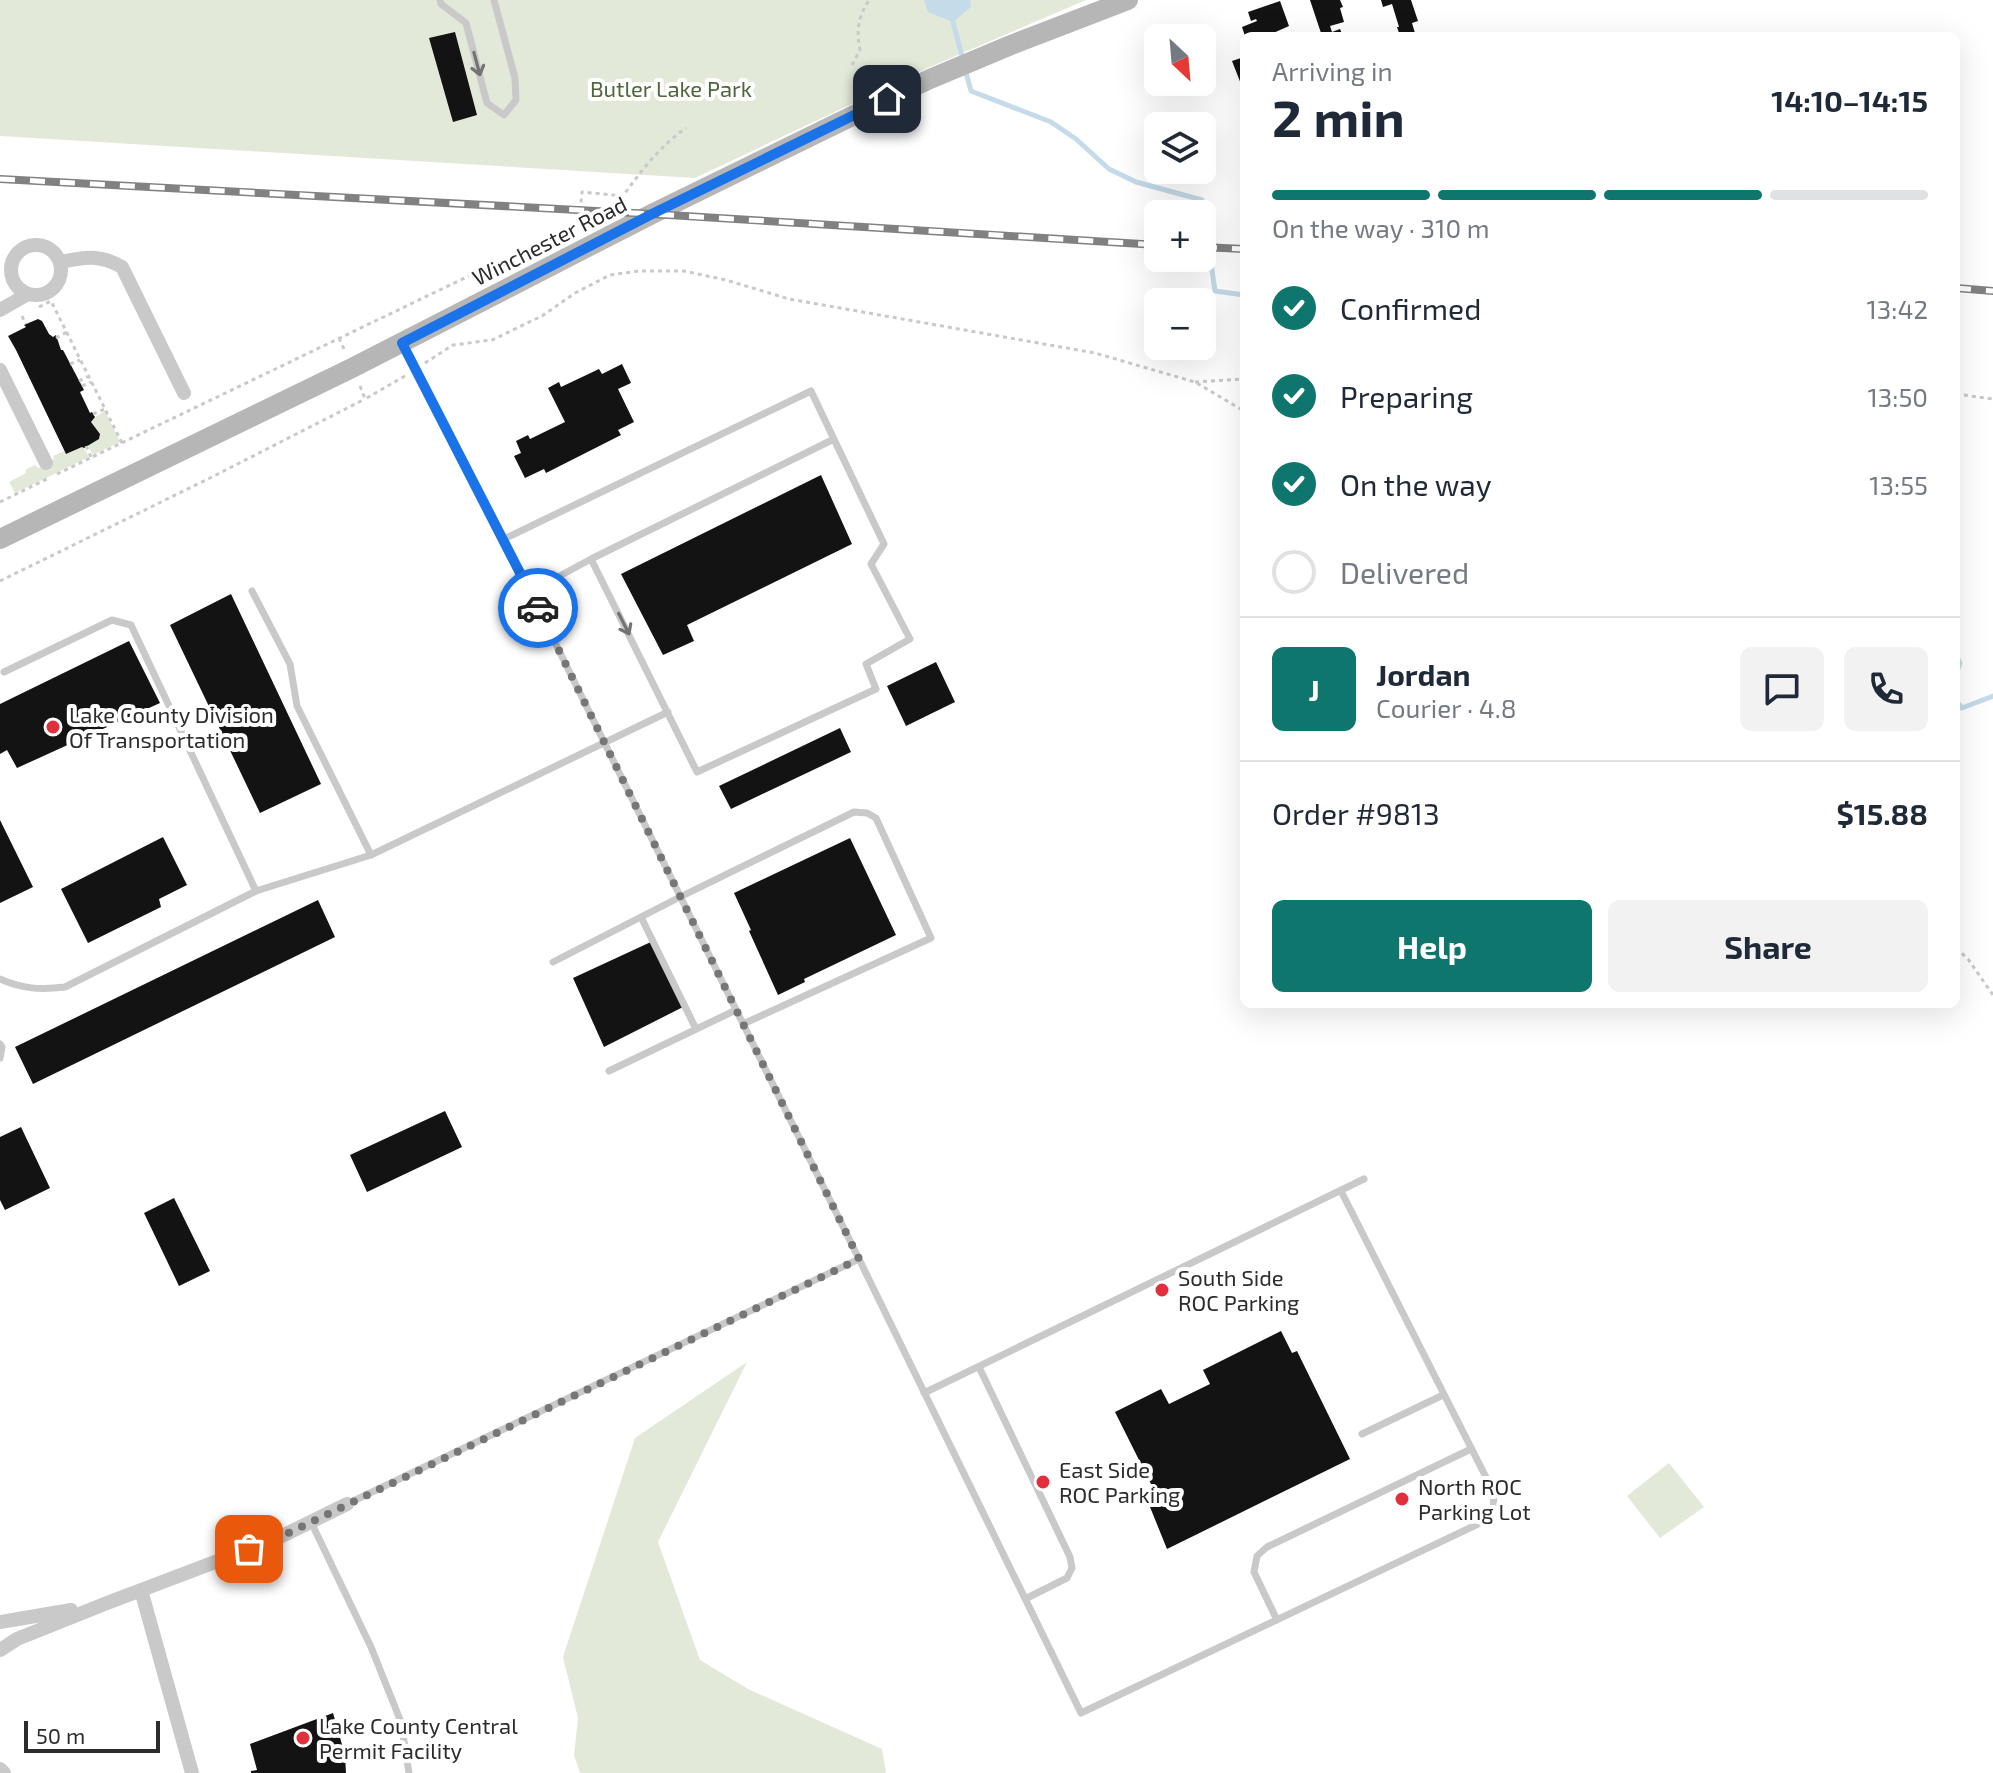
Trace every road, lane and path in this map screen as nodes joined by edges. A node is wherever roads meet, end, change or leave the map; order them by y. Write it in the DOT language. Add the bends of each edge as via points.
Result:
graph roads {
  1 [pos="440,0"];
  2 [pos="494,0"];
  3 [pos="869,0"];
  4 [pos="1128,0"];
  5 [pos="852,65"];
  6 [pos="686,128"];
  7 [pos="60,262"];
  8 [pos="28,294"];
  9 [pos="0,310"];
  10 [pos="32,311"];
  11 [pos="11,321"];
  12 [pos="26,324"];
  13 [pos="67,332"];
  14 [pos="56,338"];
  15 [pos="402,343"];
  16 [pos="80,360"];
  17 [pos="70,364"];
  18 [pos="352,368"];
  19 [pos="0,370"];
  20 [pos="415,371"];
  21 [pos="89,376"];
  22 [pos="1240,379"];
  23 [pos="79,381"];
  24 [pos="91,382"];
  25 [pos="1195,382"];
  26 [pos="82,386"];
  27 [pos="184,393"];
  28 [pos="1960,395"];
  29 [pos="365,399"];
  30 [pos="1993,399"];
  31 [pos="105,409"];
  32 [pos="1240,409"];
  33 [pos="93,414"];
  34 [pos="834,439"];
  35 [pos="122,443"];
  36 [pos="86,446"];
  37 [pos="91,458"];
  38 [pos="46,463"];
  39 [pos="0,502"];
  40 [pos="0,539"];
  41 [pos="504,539"];
  42 [pos="591,559"];
  43 [pos="0,581"];
  44 [pos="252,591"];
  45 [pos="530,592"];
  46 [pos="4,672"];
  47 [pos="668,712"];
  48 [pos="604,742"];
  49 [pos="371,855"];
  50 [pos="256,891"];
  51 [pos="680,897"];
  52 [pos="641,917"];
  53 [pos="1960,952"];
  54 [pos="553,962"];
  55 [pos="0,979"];
  56 [pos="1993,995"];
  57 [pos="736,1010"];
  58 [pos="743,1024"];
  59 [pos="696,1029"];
  60 [pos="0,1044"];
  61 [pos="0,1058"];
  62 [pos="609,1071"];
  63 [pos="1364,1179"];
  64 [pos="1341,1191"];
  65 [pos="859,1259"];
  66 [pos="979,1367"];
  67 [pos="924,1393"];
  68 [pos="1443,1395"];
  69 [pos="1362,1434"];
  70 [pos="1471,1449"];
  71 [pos="347,1504"];
  72 [pos="311,1522"];
  73 [pos="141,1590"];
  74 [pos="1025,1599"];
  75 [pos="107,1603"];
  76 [pos="1277,1620"];
  77 [pos="0,1622"];
  78 [pos="0,1650"];
  79 [pos="192,1773"];
  80 [pos="409,1773"];
  1 -- 2 [label="lane, one-way" via="466,23 487,103 504,115 516,100 515,78"];
  3 -- 5 [label="path" via="861,13 860,50"];
  4 -- 15 [label="main road, Winchester Road" via="930,79"];
  6 -- 35 [label="path" via="669,140 623,196 582,192 579,223"];
  7 -- 8 [label="street" via="56,285 43,294"];
  7 -- 8 [label="street" via="41,245 17,252 11,277"];
  7 -- 27 [label="street" via="107,258 122,267"];
  8 -- 9 [label="street"];
  10 -- 13 [label="path" via="51,301"];
  11 -- 12 [label="path" via="22,316"];
  13 -- 14 [label="path"];
  13 -- 16 [label="path"];
  15 -- 18 [label="main road, Winchester Road"];
  15 -- 20 [label="lane"];
  16 -- 17 [label="path"];
  16 -- 21 [label="path"];
  18 -- 29 [label="path"];
  18 -- 40 [label="main road, Winchester Road"];
  19 -- 38 [label="street"];
  20 -- 25 [label="path" via="453,345 492,340 542,316 610,275 684,271 789,299 1095,353"];
  20 -- 29 [label="path"];
  20 -- 41 [label="lane"];
  21 -- 23 [label="path"];
  21 -- 24 [label="path"];
  22 -- 25 [label="path"];
  24 -- 26 [label="path"];
  24 -- 31 [label="path"];
  25 -- 32 [label="path"];
  28 -- 30 [label="path"];
  29 -- 43 [label="path"];
  31 -- 33 [label="path"];
  31 -- 35 [label="path"];
  34 -- 41 [label="lane" via="811,391"];
  34 -- 42 [label="lane"];
  34 -- 47 [label="lane" via="884,544 871,564 910,639 866,664 876,689 697,772"];
  35 -- 37 [label="path"];
  36 -- 37 [label="path"];
  37 -- 39 [label="path"];
  41 -- 45 [label="lane"];
  42 -- 45 [label="lane"];
  42 -- 47 [label="lane, one-way"];
  44 -- 49 [label="lane" via="290,664 297,706"];
  45 -- 48 [label="lane"];
  46 -- 50 [label="lane" via="112,620 131,625"];
  47 -- 48 [label="lane"];
  48 -- 49 [label="lane"];
  48 -- 51 [label="lane"];
  49 -- 50 [label="lane"];
  50 -- 55 [label="lane" via="65,987 44,990"];
  51 -- 52 [label="lane"];
  51 -- 57 [label="lane"];
  51 -- 58 [label="lane" via="854,812 876,818 931,938"];
  52 -- 54 [label="lane"];
  52 -- 59 [label="lane"];
  53 -- 56 [label="path"];
  57 -- 58 [label="lane"];
  57 -- 59 [label="lane"];
  58 -- 65 [label="lane"];
  59 -- 62 [label="lane"];
  60 -- 61 [label="lane"];
  63 -- 64 [label="lane"];
  64 -- 66 [label="lane"];
  64 -- 68 [label="lane"];
  65 -- 67 [label="lane"];
  65 -- 71 [label="lane"];
  66 -- 67 [label="lane"];
  66 -- 74 [label="lane" via="1070,1557 1067,1578"];
  67 -- 74 [label="lane"];
  68 -- 69 [label="lane"];
  68 -- 70 [label="lane"];
  70 -- 76 [label="lane" via="1267,1547 1257,1556 1254,1572"];
  70 -- 76 [label="lane" via="1494,1493 1493,1510 1478,1524"];
  71 -- 72 [label="street"];
  72 -- 73 [label="street"];
  72 -- 80 [label="lane" via="401,1722"];
  73 -- 75 [label="street"];
  73 -- 79 [label="street"];
  74 -- 76 [label="lane" via="1081,1713"];
  75 -- 77 [label="street"];
  75 -- 78 [label="street"];
}
